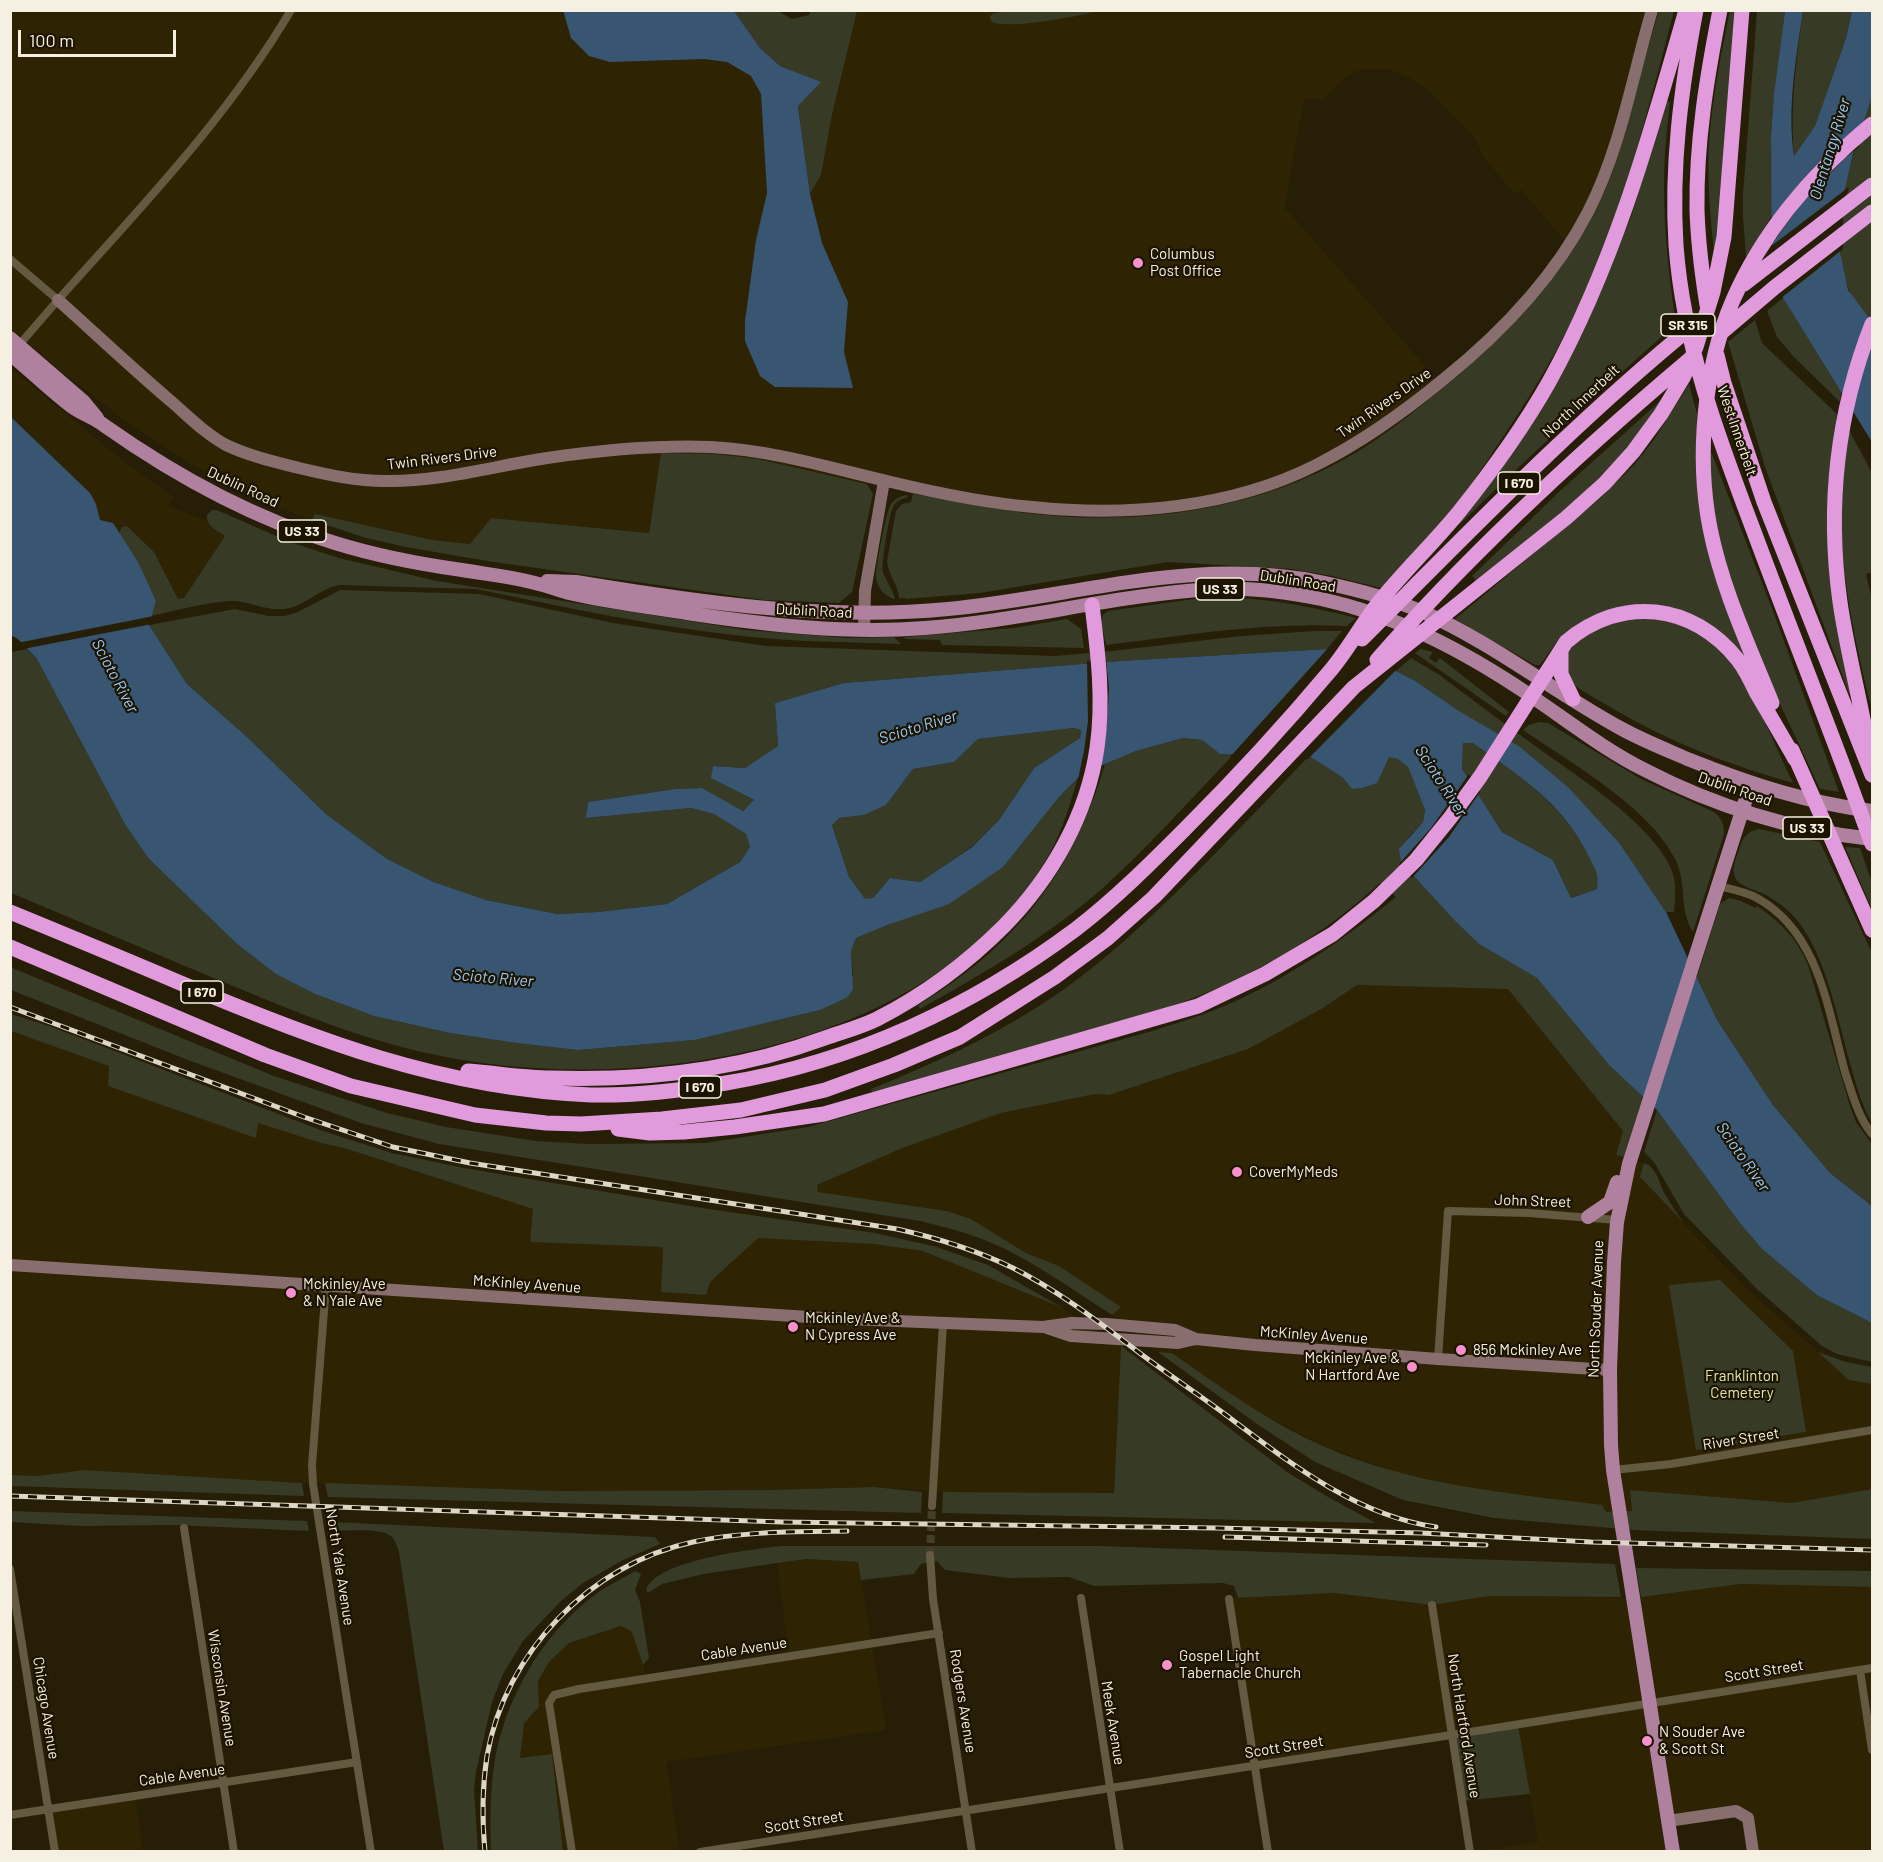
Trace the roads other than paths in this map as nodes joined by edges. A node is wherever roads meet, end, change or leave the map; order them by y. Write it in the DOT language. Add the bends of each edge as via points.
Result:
graph roads {
  1 [pos="291,10"];
  2 [pos="1653,10"];
  3 [pos="1686,10"];
  4 [pos="1696,10"];
  5 [pos="1720,10"];
  6 [pos="1742,10"];
  7 [pos="1872,124"];
  8 [pos="1872,185"];
  9 [pos="1872,212"];
  10 [pos="10,260"];
  11 [pos="58,300"];
  12 [pos="1872,324"];
  13 [pos="13,345"];
  14 [pos="884,481"];
  15 [pos="526,581"];
  16 [pos="1338,586"];
  17 [pos="1092,605"];
  18 [pos="864,613"];
  19 [pos="864,630"];
  20 [pos="1561,648"];
  21 [pos="1334,667"];
  22 [pos="1542,680"];
  23 [pos="1354,687"];
  24 [pos="1531,696"];
  25 [pos="1572,699"];
  26 [pos="1795,759"];
  27 [pos="1872,774"];
  28 [pos="1750,783"];
  29 [pos="1743,810"];
  30 [pos="1872,811"];
  31 [pos="1872,839"];
  32 [pos="1872,844"];
  33 [pos="1718,886"];
  34 [pos="10,912"];
  35 [pos="1872,930"];
  36 [pos="10,947"];
  37 [pos="397,1064"];
  38 [pos="581,1124"];
  39 [pos="1872,1134"];
  40 [pos="1627,1172"];
  41 [pos="1588,1217"];
  42 [pos="1617,1220"];
  43 [pos="10,1265"];
  44 [pos="326,1286"];
  45 [pos="943,1324"];
  46 [pos="1438,1359"];
  47 [pos="1610,1370"];
  48 [pos="1872,1430"];
  49 [pos="1613,1470"];
  50 [pos="932,1506"];
  51 [pos="184,1528"];
  52 [pos="930,1555"];
  53 [pos="10,1569"];
  54 [pos="1081,1598"];
  55 [pos="1229,1599"];
  56 [pos="1432,1605"];
  57 [pos="939,1633"];
  58 [pos="1872,1668"];
  59 [pos="1860,1670"];
  60 [pos="1649,1704"];
  61 [pos="1451,1736"];
  62 [pos="1872,1750"];
  63 [pos="357,1762"];
  64 [pos="1255,1765"];
  65 [pos="223,1783"];
  66 [pos="1110,1788"];
  67 [pos="47,1810"];
  68 [pos="965,1810"];
  69 [pos="10,1815"];
  70 [pos="1668,1821"];
  71 [pos="55,1851"];
  72 [pos="234,1851"];
  73 [pos="371,1851"];
  74 [pos="572,1851"];
  75 [pos="700,1851"];
  76 [pos="972,1851"];
  77 [pos="1120,1851"];
  78 [pos="1268,1851"];
  79 [pos="1470,1851"];
  80 [pos="1672,1851"];
  81 [pos="1753,1851"];
  1 -- 11 [label="street" via="256,66 174,170"];
  2 -- 14 [label="main road, Twin Rivers Drive" via="1607,168 1586,216 1553,267 1469,359 1347,449 1274,483 1201,502 1151,508 1033,507"];
  3 -- 21 [label="highway" via="1618,230 1594,291 1547,385 1500,458 1457,514 1376,606"];
  4 -- 32 [label="highway, West Innerbelt / SR 315" via="1683,87 1675,177 1676,246 1684,308 1702,389"];
  5 -- 27 [label="highway, West Innerbelt / SR 315" via="1701,125 1697,211 1715,344 1764,502"];
  6 -- 23 [label="highway" via="1719,270 1704,325 1684,376 1654,424 1605,483"];
  7 -- 26 [label="highway" via="1839,151 1798,196 1761,246 1732,300 1706,406 1703,443 1710,526 1719,564"];
  8 -- 21 [label="highway, North Innerbelt / I 670" via="1757,273 1634,376 1497,503"];
  9 -- 23 [label="highway, I 670" via="1775,287 1637,404 1506,525"];
  10 -- 11 [label="street"];
  11 -- 13 [label="street"];
  11 -- 14 [label="main road, Twin Rivers Drive" via="211,436 249,455 335,476 419,480 597,451 683,446 766,454"];
  12 -- 27 [label="highway" via="1848,396 1834,512 1836,568"];
  13 -- 15 [label="main road, Dublin Road / US 33" via="75,409 179,475 259,515 334,543 411,562"];
  14 -- 18 [label="main road"];
  15 -- 18 [label="main road, Dublin Road / US 33" via="576,582 765,607"];
  15 -- 19 [label="main road, Dublin Road / US 33" via="573,594 760,624"];
  16 -- 17 [label="main road" via="1307,591 1217,583 1177,585 1125,593"];
  16 -- 18 [label="main road, Dublin Road / US 33" via="1284,577 1190,574 994,604"];
  16 -- 22 [label="main road, Dublin Road / US 33" via="1421,611"];
  17 -- 19 [label="main road, Dublin Road / US 33" via="997,621"];
  17 -- 24 [label="main road, Dublin Road / US 33" via="1215,589 1259,590 1320,599 1411,627 1472,658"];
  17 -- 37 [label="highway" via="1100,693 1097,749 1071,832 1029,899 949,975 876,1019 811,1044 733,1065 623,1077 550,1078"];
  18 -- 19 [label="main road"];
  20 -- 22 [label="highway"];
  20 -- 25 [label="highway" via="1561,674"];
  20 -- 26 [label="highway" via="1579,631 1617,614 1657,611 1680,616 1721,641 1739,661"];
  21 -- 37 [label="highway, I 670" via="1218,796 1139,875 1079,926 1034,958 938,1015 861,1048 777,1075 692,1089 597,1095 531,1090"];
  22 -- 24 [label="highway"];
  22 -- 25 [label="main road, Dublin Road / US 33"];
  23 -- 38 [label="highway, I 670" via="1154,897 1108,938 960,1037 894,1065 784,1101 702,1116"];
  24 -- 29 [label="main road, Dublin Road / US 33" via="1643,770"];
  24 -- 38 [label="highway" via="1450,818 1416,860 1374,901 1333,934 1265,974 1198,1006 824,1114 684,1132 650,1133"];
  25 -- 28 [label="main road, Dublin Road / US 33" via="1642,739"];
  26 -- 35 [label="highway"];
  28 -- 29 [label="main road, North Souder Avenue"];
  28 -- 30 [label="main road, Dublin Road / US 33" via="1789,796"];
  29 -- 31 [label="main road, Dublin Road / US 33" via="1808,828"];
  29 -- 33 [label="main road, North Souder Avenue"];
  33 -- 39 [label="street" via="1755,896 1785,917 1799,935 1811,955 1850,1088"];
  33 -- 40 [label="main road, North Souder Avenue"];
  34 -- 37 [label="highway, I 670" via="251,1013"];
  36 -- 38 [label="highway, I 670" via="266,1055 351,1086 475,1115"];
  40 -- 41 [label="main road" via="1616,1184 1610,1202"];
  40 -- 42 [label="main road, North Souder Avenue"];
  41 -- 42 [label="street, John Street"];
  41 -- 46 [label="street, John Street" via="1449,1211"];
  42 -- 47 [label="main road, North Souder Avenue"];
  43 -- 44 [label="main road, McKinley Avenue"];
  44 -- 45 [label="main road, McKinley Avenue"];
  44 -- 63 [label="street, North Yale Avenue" via="313,1484"];
  45 -- 46 [label="main road, McKinley Avenue" via="1042,1327 1071,1336 1178,1343 1196,1339"];
  45 -- 50 [label="street"];
  46 -- 47 [label="main road, McKinley Avenue"];
  47 -- 49 [label="main road, North Souder Avenue"];
  48 -- 49 [label="street, River Street"];
  49 -- 60 [label="main road, North Souder Avenue"];
  51 -- 65 [label="street, Wisconsin Avenue"];
  52 -- 57 [label="street, Rodgers Avenue"];
  53 -- 67 [label="street, Chicago Avenue"];
  54 -- 66 [label="street, Meek Avenue"];
  55 -- 64 [label="street"];
  56 -- 61 [label="street, North Hartford Avenue"];
  57 -- 68 [label="street, Rodgers Avenue"];
  57 -- 74 [label="street, Cable Avenue" via="554,1695 549,1703"];
  58 -- 59 [label="street, Scott Street"];
  59 -- 60 [label="street, Scott Street"];
  59 -- 62 [label="street"];
  60 -- 61 [label="street, Scott Street"];
  60 -- 70 [label="main road, North Souder Avenue"];
  61 -- 64 [label="street, Scott Street"];
  61 -- 79 [label="street, North Hartford Avenue"];
  63 -- 65 [label="street, Cable Avenue"];
  63 -- 73 [label="street, North Yale Avenue"];
  64 -- 66 [label="street, Scott Street"];
  64 -- 78 [label="street"];
  65 -- 67 [label="street, Cable Avenue"];
  65 -- 72 [label="street, Wisconsin Avenue"];
  66 -- 68 [label="street, Scott Street"];
  66 -- 77 [label="street, Meek Avenue"];
  67 -- 69 [label="street, Cable Avenue"];
  67 -- 71 [label="street, Chicago Avenue"];
  68 -- 75 [label="street, Scott Street"];
  68 -- 76 [label="street, Rodgers Avenue"];
  70 -- 80 [label="main road, North Souder Avenue"];
  70 -- 81 [label="main road" via="1729,1811 1743,1814 1748,1818"];
}
